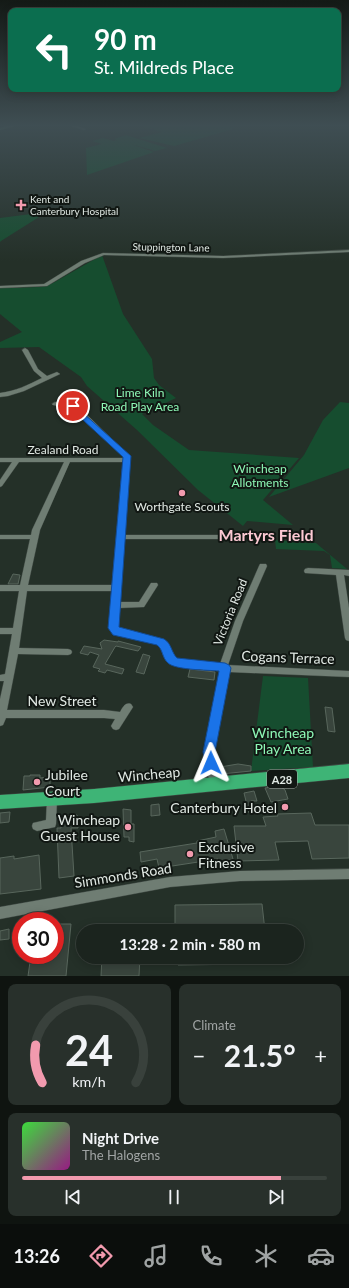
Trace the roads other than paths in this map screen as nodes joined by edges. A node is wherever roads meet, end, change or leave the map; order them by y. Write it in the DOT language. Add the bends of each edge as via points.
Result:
graph roads {
  1 [pos="349,251"];
  2 [pos="0,287"];
  3 [pos="25,350"];
  4 [pos="57,374"];
  5 [pos="46,378"];
  6 [pos="0,395"];
  7 [pos="54,404"];
  8 [pos="0,460"];
  9 [pos="17,460"];
  10 [pos="68,460"];
  11 [pos="126,460"];
  12 [pos="0,485"];
  13 [pos="34,537"];
  14 [pos="121,537"];
  15 [pos="237,537"];
  16 [pos="0,538"];
  17 [pos="263,566"];
  18 [pos="308,571"];
  19 [pos="345,573"];
  20 [pos="154,585"];
  21 [pos="0,588"];
  22 [pos="116,588"];
  23 [pos="23,589"];
  24 [pos="116,605"];
  25 [pos="0,631"];
  26 [pos="17,631"];
  27 [pos="349,638"];
  28 [pos="14,651"];
  29 [pos="68,652"];
  30 [pos="224,668"];
  31 [pos="349,674"];
  32 [pos="4,678"];
  33 [pos="128,707"];
  34 [pos="122,716"];
  35 [pos="1,718"];
  36 [pos="116,726"];
  37 [pos="349,771"];
  38 [pos="215,785"];
  39 [pos="52,799"];
  40 [pos="0,802"];
  41 [pos="37,826"];
  42 [pos="349,874"];
  43 [pos="0,913"];
  1 -- 2 [label="street, Stuppington Lane" via="223,257 103,254 83,262 45,285"];
  3 -- 5 [label="street" via="25,358"];
  4 -- 5 [label="street"];
  5 -- 6 [label="street" via="27,388"];
  7 -- 11 [label="street" via="77,408 125,453"];
  8 -- 9 [label="street, Zealand Road"];
  9 -- 10 [label="street, Zealand Road"];
  9 -- 12 [label="street"];
  10 -- 11 [label="street, Zealand Road"];
  10 -- 13 [label="street"];
  11 -- 14 [label="street, Cogans Terrace"];
  13 -- 16 [label="street"];
  13 -- 23 [label="street"];
  14 -- 15 [label="street"];
  14 -- 22 [label="street, Cogans Terrace"];
  17 -- 30 [label="street, Victoria Road" via="239,621"];
  18 -- 19 [label="street"];
  19 -- 27 [label="street"];
  20 -- 24 [label="street" via="141,604"];
  21 -- 23 [label="street"];
  22 -- 23 [label="street"];
  22 -- 24 [label="street, Cogans Terrace"];
  23 -- 26 [label="street"];
  24 -- 30 [label="street, Cogans Terrace" via="113,625 117,632 160,642 165,645 167,655 174,662"];
  25 -- 26 [label="street"];
  26 -- 28 [label="street"];
  28 -- 29 [label="street"];
  28 -- 32 [label="street"];
  30 -- 31 [label="street, Cogans Terrace"];
  30 -- 38 [label="street, Victoria Road" via="209,752"];
  32 -- 35 [label="street"];
  33 -- 34 [label="street"];
  34 -- 35 [label="street, New Street" via="104,714"];
  34 -- 36 [label="street"];
  37 -- 38 [label="highway, Wincheap / A28"];
  38 -- 39 [label="highway, Wincheap / A28"];
  39 -- 40 [label="highway, Wincheap / A28"];
  39 -- 41 [label="street" via="51,824"];
  42 -- 43 [label="street, Simmonds Road" via="240,876 170,882"];
}
